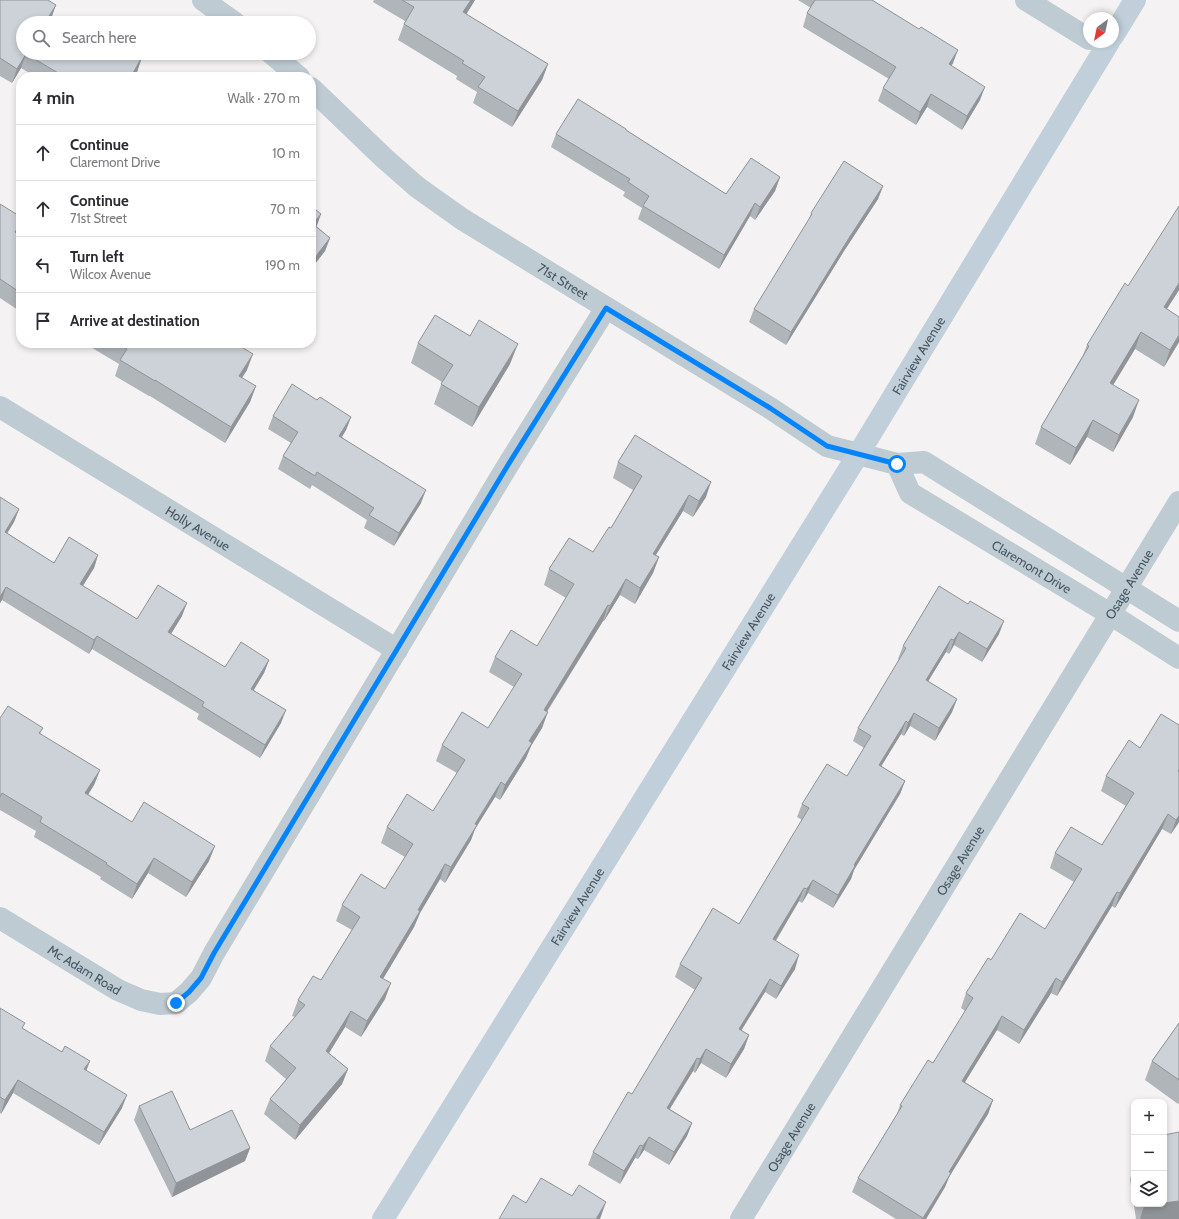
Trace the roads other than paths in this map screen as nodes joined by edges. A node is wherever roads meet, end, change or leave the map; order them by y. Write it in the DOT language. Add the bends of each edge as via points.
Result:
graph roads {
  1 [pos="203,0"];
  2 [pos="1026,0"];
  3 [pos="1135,0"];
  4 [pos="225,16"];
  5 [pos="1119,20"];
  6 [pos="1083,32"];
  7 [pos="1098,48"];
  8 [pos="279,60"];
  9 [pos="293,72"];
  10 [pos="316,93"];
  11 [pos="606,308"];
  12 [pos="0,407"];
  13 [pos="859,453"];
  14 [pos="897,464"];
  15 [pos="1179,502"];
  16 [pos="1126,588"];
  17 [pos="1110,614"];
  18 [pos="1179,621"];
  19 [pos="397,650"];
  20 [pos="1179,658"];
  21 [pos="0,918"];
  22 [pos="383,1219"];
  23 [pos="741,1219"];
  1 -- 4 [label="street"];
  2 -- 6 [label="street"];
  3 -- 5 [label="street, Fairview Avenue"];
  7 -- 13 [label="street, Fairview Avenue"];
  8 -- 9 [label="street"];
  10 -- 11 [label="street, 71st Street" via="417,187 462,219"];
  11 -- 13 [label="street, 71st Street" via="770,408 827,446"];
  11 -- 19 [label="street"];
  12 -- 19 [label="street, Holly Avenue"];
  13 -- 14 [label="street"];
  13 -- 22 [label="street, Fairview Avenue"];
  14 -- 16 [label="street" via="924,462"];
  14 -- 17 [label="street, Claremont Drive" via="910,492"];
  15 -- 16 [label="street, Osage Avenue"];
  16 -- 17 [label="street, Osage Avenue"];
  16 -- 18 [label="street"];
  17 -- 20 [label="street, Claremont Drive"];
  17 -- 23 [label="street, Osage Avenue"];
  19 -- 21 [label="street, Mc Adam Road" via="201,978 176,1003 160,1004 141,1000 118,990"];
}
